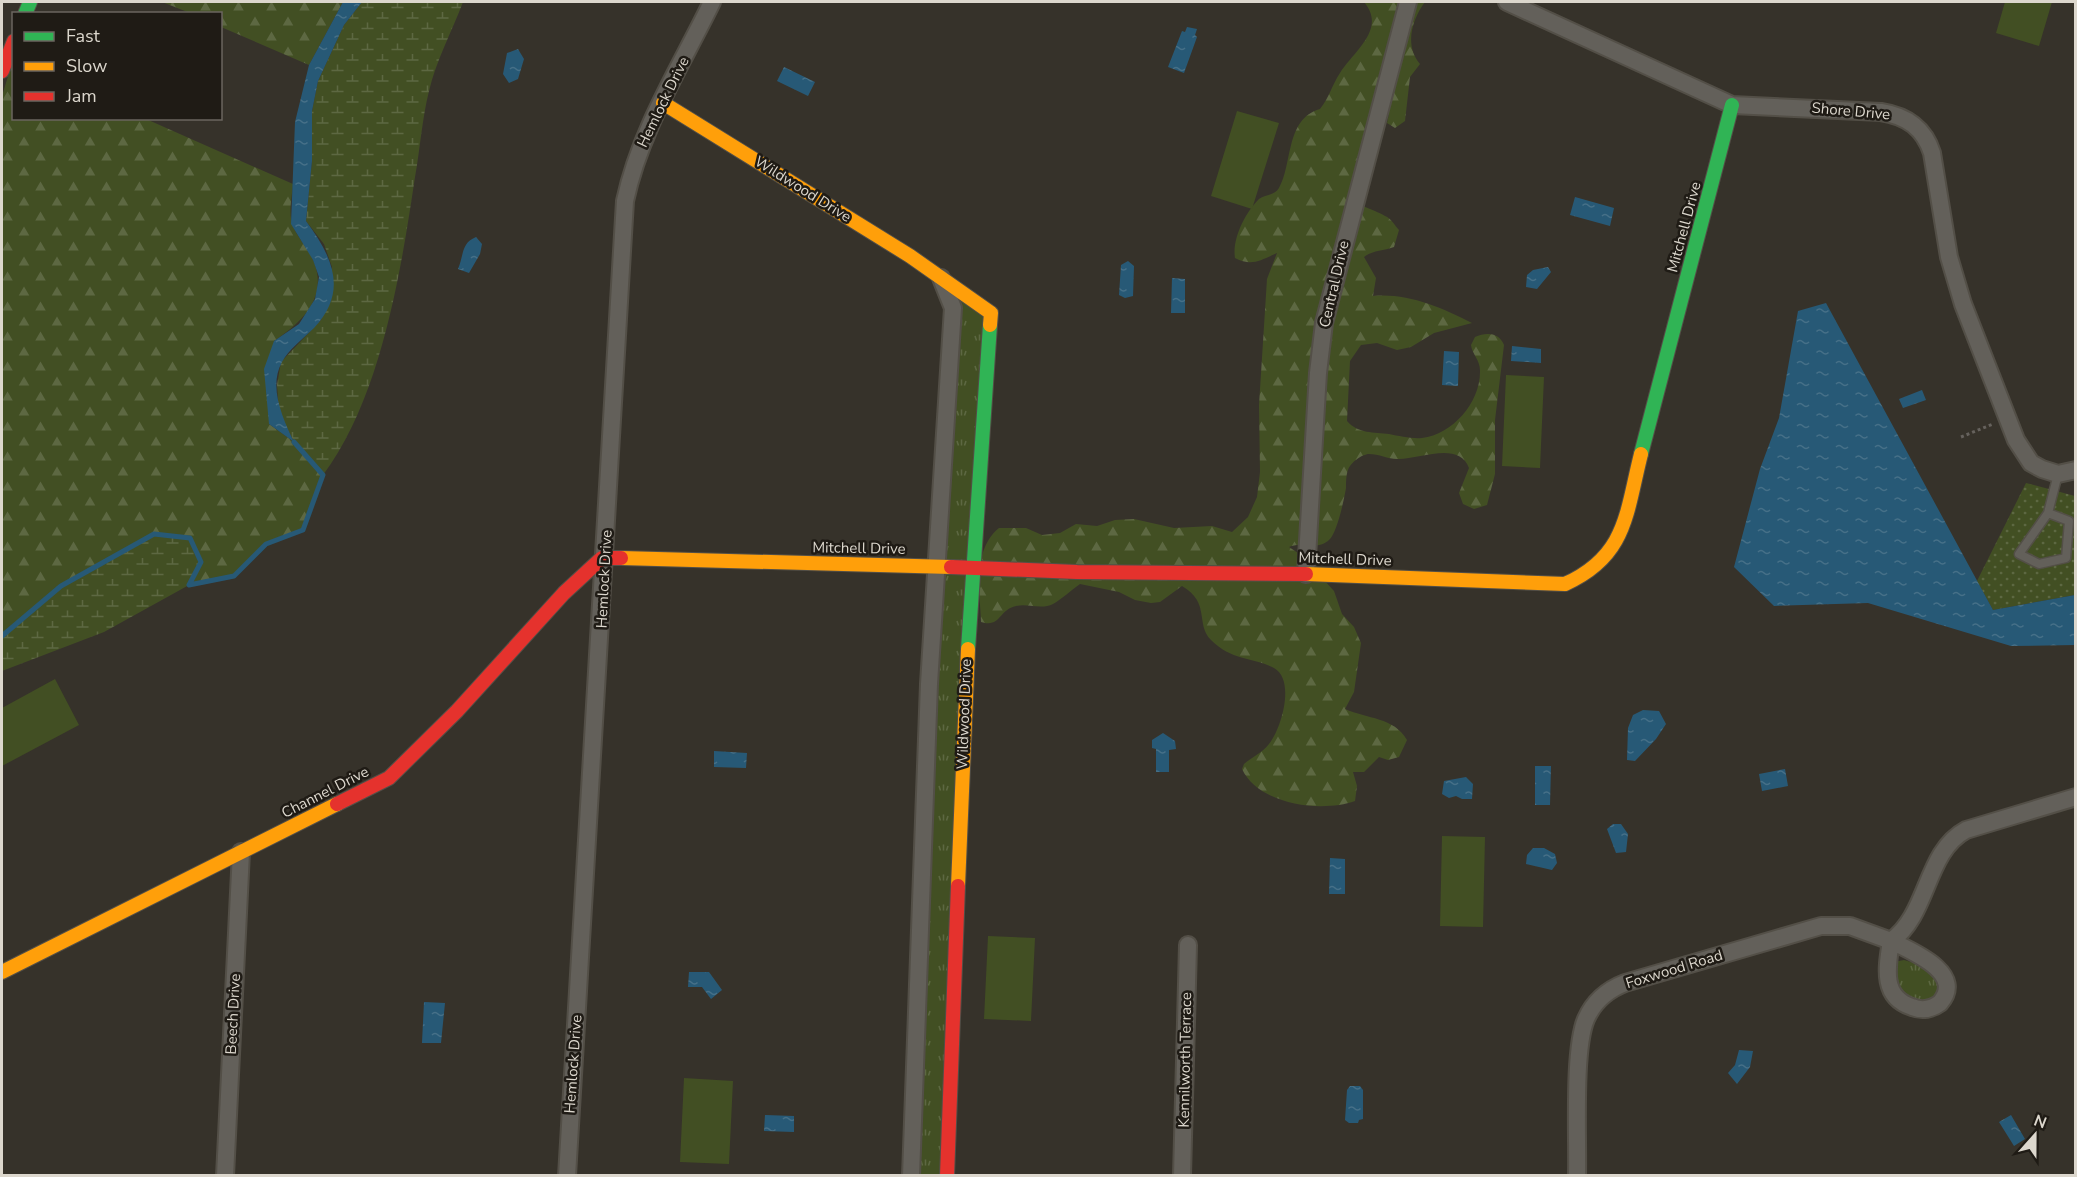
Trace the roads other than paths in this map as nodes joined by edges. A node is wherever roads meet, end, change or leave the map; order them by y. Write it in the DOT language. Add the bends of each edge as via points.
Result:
graph roads {
  1 [pos="712,2"];
  2 [pos="1408,2"];
  3 [pos="1507,2"];
  4 [pos="12,46"];
  5 [pos="2,71"];
  6 [pos="663,103"];
  7 [pos="1732,105"];
  8 [pos="941,279"];
  9 [pos="2076,470"];
  10 [pos="2058,474"];
  11 [pos="2048,513"];
  12 [pos="602,558"];
  13 [pos="937,567"];
  14 [pos="972,568"];
  15 [pos="1306,573"];
  16 [pos="2076,797"];
  17 [pos="241,852"];
  18 [pos="1188,945"];
  19 [pos="2,972"];
  20 [pos="225,1176"];
  21 [pos="567,1176"];
  22 [pos="911,1176"];
  23 [pos="947,1176"];
  24 [pos="1182,1176"];
  25 [pos="1577,1176"];
  1 -- 6 [label="street, Hemlock Drive"];
  2 -- 15 [label="street, Central Drive" via="1324,323"];
  3 -- 7 [label="street, Shore Drive"];
  4 -- 5 [label="street"];
  6 -- 8 [label="street, Wildwood Drive"];
  6 -- 12 [label="street, Hemlock Drive" via="632,171 626,201 607,534"];
  7 -- 10 [label="street, Shore Drive" via="1881,111 1899,115 1918,127 1932,153 1949,257 1963,304 2016,440 2031,462"];
  7 -- 15 [label="street, Mitchell Drive" via="1619,538 1608,558 1587,575 1565,584"];
  8 -- 13 [label="street" via="953,308"];
  8 -- 14 [label="street, Wildwood Drive" via="991,313"];
  9 -- 10 [label="street"];
  10 -- 11 [label="lane"];
  11 -- 11 [label="lane" via="2019,554 2039,564 2066,558 2069,521"];
  12 -- 13 [label="street, Mitchell Drive"];
  12 -- 17 [label="street, Channel Drive" via="564,592 446,722 389,778"];
  12 -- 21 [label="street, Hemlock Drive" via="603,605"];
  13 -- 14 [label="street, Mitchell Drive"];
  13 -- 22 [label="street" via="928,684"];
  14 -- 15 [label="street, Mitchell Drive"];
  14 -- 23 [label="street, Wildwood Drive"];
  16 -- 25 [label="street, Foxwood Road" via="1958,834 1941,857 1910,923 1891,941 1850,926 1821,926 1610,989 1591,1009 1582,1034"];
  17 -- 19 [label="street, Channel Drive"];
  17 -- 20 [label="street, Beech Drive"];
  18 -- 24 [label="street, Kennilworth Terrace"];
}
